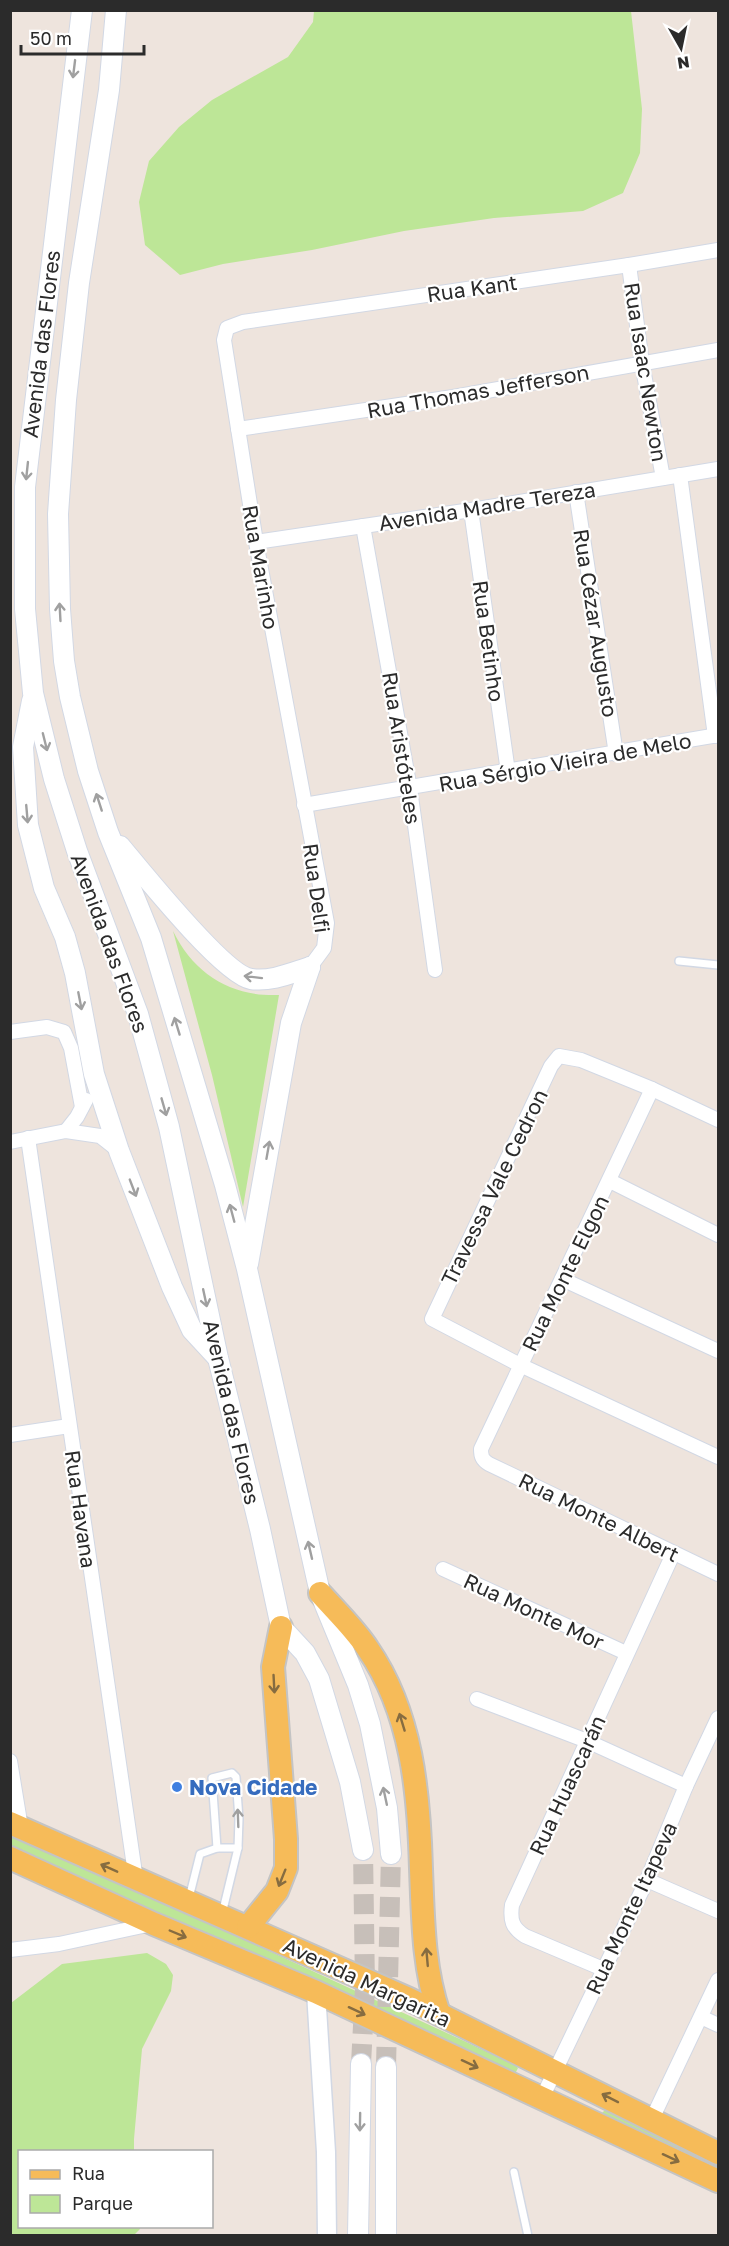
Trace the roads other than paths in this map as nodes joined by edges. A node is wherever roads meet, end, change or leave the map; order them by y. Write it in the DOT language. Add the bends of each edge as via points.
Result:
graph roads {
  1 [pos="82,10"];
  2 [pos="116,10"];
  3 [pos="718,250"];
  4 [pos="629,265"];
  5 [pos="227,328"];
  6 [pos="718,350"];
  7 [pos="642,363"];
  8 [pos="238,429"];
  9 [pos="718,469"];
  10 [pos="680,475"];
  11 [pos="663,478"];
  12 [pos="576,492"];
  13 [pos="471,510"];
  14 [pos="363,526"];
  15 [pos="256,542"];
  16 [pos="33,693"];
  17 [pos="717,735"];
  18 [pos="615,754"];
  19 [pos="507,772"];
  20 [pos="410,789"];
  21 [pos="304,805"];
  22 [pos="108,832"];
  23 [pos="680,961"];
  24 [pos="718,965"];
  25 [pos="310,967"];
  26 [pos="435,970"];
  27 [pos="10,1032"];
  28 [pos="93,1074"];
  29 [pos="652,1089"];
  30 [pos="82,1107"];
  31 [pos="718,1120"];
  32 [pos="66,1131"];
  33 [pos="28,1138"];
  34 [pos="10,1142"];
  35 [pos="119,1151"];
  36 [pos="610,1181"];
  37 [pos="718,1235"];
  38 [pos="247,1269"];
  39 [pos="562,1279"];
  40 [pos="718,1351"];
  41 [pos="218,1358"];
  42 [pos="520,1365"];
  43 [pos="69,1426"];
  44 [pos="10,1435"];
  45 [pos="718,1457"];
  46 [pos="482,1458"];
  47 [pos="673,1554"];
  48 [pos="443,1569"];
  49 [pos="718,1574"];
  50 [pos="320,1593"];
  51 [pos="281,1626"];
  52 [pos="626,1653"];
  53 [pos="477,1699"];
  54 [pos="718,1718"];
  55 [pos="587,1741"];
  56 [pos="10,1761"];
  57 [pos="686,1786"];
  58 [pos="16,1826"];
  59 [pos="217,1848"];
  60 [pos="238,1848"];
  61 [pos="363,1850"];
  62 [pos="391,1854"];
  63 [pos="10,1858"];
  64 [pos="136,1880"];
  65 [pos="647,1880"];
  66 [pos="188,1902"];
  67 [pos="718,1911"];
  68 [pos="222,1916"];
  69 [pos="154,1924"];
  70 [pos="248,1927"];
  71 [pos="10,1950"];
  72 [pos="603,1969"];
  73 [pos="718,1980"];
  74 [pos="316,1992"];
  75 [pos="439,2014"];
  76 [pos="701,2017"];
  77 [pos="718,2025"];
  78 [pos="362,2064"];
  79 [pos="386,2067"];
  80 [pos="555,2070"];
  81 [pos="542,2098"];
  82 [pos="652,2119"];
  83 [pos="718,2153"];
  84 [pos="514,2172"];
  85 [pos="718,2181"];
  86 [pos="327,2234"];
  87 [pos="358,2235"];
  88 [pos="386,2235"];
  89 [pos="528,2235"];
  1 -- 16 [label="main road, Avenida das Flores, one-way" via="25,487 25,609"];
  22 -- 2 [label="main road, Avenida das Flores, one-way" via="88,771 64,661 58,514 79,283 109,90"];
  3 -- 4 [label="street, Rua Kant"];
  4 -- 5 [label="street, Rua Kant" via="243,322"];
  4 -- 7 [label="street, Rua Isaac Newton"];
  5 -- 8 [label="street, Rua Marinho" via="224,340"];
  6 -- 7 [label="street, Rua Thomas Jefferson"];
  7 -- 8 [label="street, Rua Thomas Jefferson" via="453,397"];
  7 -- 11 [label="street, Rua Isaac Newton"];
  8 -- 15 [label="street, Rua Marinho"];
  9 -- 10 [label="street, Avenida Madre Tereza"];
  10 -- 11 [label="street, Avenida Madre Tereza"];
  10 -- 17 [label="street, Rua Isaac Newton"];
  11 -- 12 [label="street, Avenida Madre Tereza"];
  12 -- 13 [label="street, Avenida Madre Tereza"];
  12 -- 18 [label="street, Rua Cézar Augusto"];
  13 -- 14 [label="street, Avenida Madre Tereza"];
  13 -- 19 [label="street, Rua Betinho"];
  14 -- 15 [label="street, Avenida Madre Tereza"];
  14 -- 20 [label="street, Rua Aristóteles"];
  15 -- 21 [label="street, Rua Marinho"];
  16 -- 28 [label="main road, one-way" via="23,747 28,825 44,888 75,973"];
  16 -- 41 [label="main road, Avenida das Flores, one-way" via="57,789 138,1014 166,1115"];
  17 -- 18 [label="street, Rua Sérgio Vieira de Melo"];
  18 -- 19 [label="street, Rua Sérgio Vieira de Melo"];
  19 -- 20 [label="street, Rua Sérgio Vieira de Melo"];
  20 -- 21 [label="street, Rua Sérgio Vieira de Melo"];
  20 -- 26 [label="street, Rua Aristóteles"];
  21 -- 25 [label="street, Rua Delfi" via="327,932 324,948"];
  25 -- 22 [label="main road, one-way" via="273,978 251,979 237,974 160,894"];
  38 -- 22 [label="main road, Avenida das Flores, one-way" via="151,938"];
  23 -- 24 [label="lane"];
  38 -- 25 [label="main road, one-way" via="286,1050"];
  27 -- 30 [label="street" via="47,1027 64,1032 71,1048"];
  28 -- 30 [label="street"];
  28 -- 35 [label="main road"];
  29 -- 31 [label="street"];
  29 -- 36 [label="street, Rua Monte Elgon"];
  29 -- 42 [label="street, Travessa Vale Cedron" via="581,1060 559,1056 546,1077 432,1319"];
  30 -- 32 [label="street"];
  32 -- 33 [label="street"];
  32 -- 35 [label="street" via="100,1136"];
  33 -- 34 [label="street"];
  33 -- 43 [label="street, Rua Havana"];
  35 -- 41 [label="main road, one-way" via="192,1330"];
  36 -- 37 [label="street"];
  36 -- 39 [label="street, Rua Monte Elgon"];
  50 -- 38 [label="main road, Avenida das Flores, one-way"];
  39 -- 40 [label="street"];
  39 -- 42 [label="street, Rua Monte Elgon"];
  41 -- 51 [label="main road, Avenida das Flores"];
  42 -- 45 [label="street"];
  42 -- 46 [label="street, Rua Monte Elgon" via="481,1449"];
  43 -- 44 [label="street"];
  43 -- 64 [label="street, Rua Havana"];
  46 -- 47 [label="street, Rua Monte Albert"];
  47 -- 49 [label="street, Rua Monte Albert"];
  47 -- 52 [label="street, Rua Huascarán"];
  48 -- 52 [label="street, Rua Monte Mor"];
  62 -- 50 [label="main road, Avenida das Flores, one-way" via="387,1808 370,1724"];
  75 -- 50 [label="main road, one-way" via="428,1976 417,1796 402,1721 385,1677 368,1648"];
  51 -- 61 [label="main road, Avenida das Flores" via="305,1653 319,1679 350,1782"];
  51 -- 70 [label="main road, one-way" via="273,1667 286,1868 277,1891"];
  52 -- 55 [label="street, Rua Huascarán"];
  53 -- 55 [label="street"];
  54 -- 57 [label="street, Rua Monte Itapeva"];
  55 -- 57 [label="street"];
  55 -- 72 [label="street, Rua Huascarán" via="512,1905 511,1915 512,1924 525,1936"];
  56 -- 58 [label="street"];
  57 -- 65 [label="street, Rua Monte Itapeva"];
  64 -- 58 [label="main road, Avenida Margarita, one-way"];
  59 -- 60 [label="lane"];
  60 -- 59 [label="lane, one-way" via="236,1777 232,1773 212,1778"];
  59 -- 66 [label="lane" via="200,1854"];
  60 -- 68 [label="lane"];
  63 -- 69 [label="main road, Avenida Margarita"];
  64 -- 66 [label="main road, Avenida Margarita"];
  65 -- 67 [label="street"];
  65 -- 72 [label="street, Rua Monte Itapeva"];
  66 -- 68 [label="main road, Avenida Margarita"];
  68 -- 70 [label="main road, Avenida Margarita"];
  69 -- 71 [label="street"];
  69 -- 74 [label="main road, Avenida Margarita, one-way"];
  70 -- 75 [label="main road, Avenida Margarita"];
  72 -- 80 [label="street, Rua Monte Itapeva"];
  73 -- 76 [label="street"];
  74 -- 81 [label="main road, Avenida Margarita, one-way"];
  74 -- 86 [label="street"];
  75 -- 80 [label="main road, Avenida Margarita"];
  76 -- 77 [label="street"];
  76 -- 82 [label="street"];
  78 -- 87 [label="main road, one-way"];
  79 -- 88 [label="main road"];
  80 -- 81 [label="street, Rua Monte Itapeva"];
  82 -- 80 [label="main road, Avenida Margarita, one-way"];
  81 -- 85 [label="main road, Avenida Margarita, one-way"];
  82 -- 83 [label="main road, Avenida Margarita"];
  84 -- 89 [label="lane"];
}
